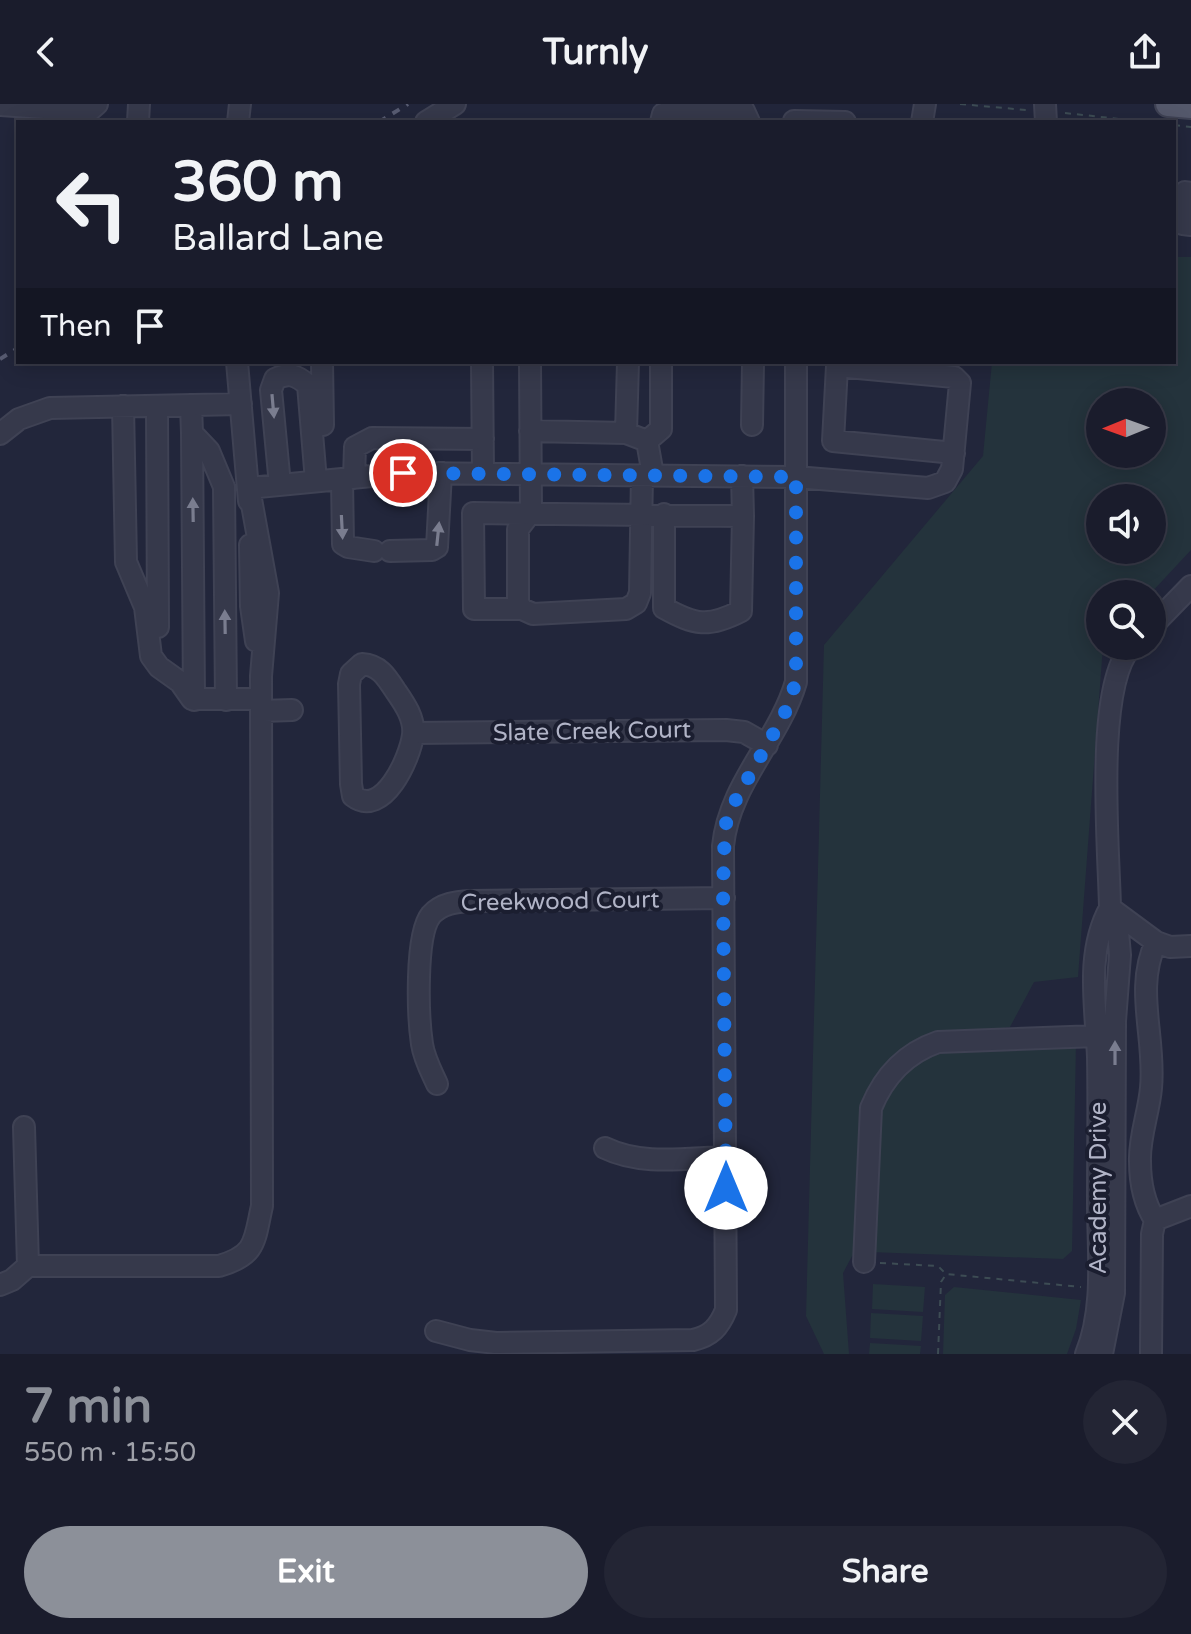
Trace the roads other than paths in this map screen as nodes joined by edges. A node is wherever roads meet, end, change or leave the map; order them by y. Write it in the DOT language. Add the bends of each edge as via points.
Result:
graph roads {
  1 [pos="97,104"];
  2 [pos="455,104"];
  3 [pos="1168,104"];
  4 [pos="0,105"];
  5 [pos="1191,106"];
  6 [pos="429,120"];
  7 [pos="662,120"];
  8 [pos="748,120"];
  9 [pos="1191,193"];
  10 [pos="1191,225"];
  11 [pos="237,364"];
  12 [pos="322,364"];
  13 [pos="482,364"];
  14 [pos="530,364"];
  15 [pos="628,364"];
  16 [pos="661,364"];
  17 [pos="753,364"];
  18 [pos="796,364"];
  19 [pos="837,364"];
  20 [pos="241,404"];
  21 [pos="191,405"];
  22 [pos="123,406"];
  23 [pos="157,406"];
  24 [pos="752,425"];
  25 [pos="530,431"];
  26 [pos="192,433"];
  27 [pos="626,433"];
  28 [pos="0,434"];
  29 [pos="483,439"];
  30 [pos="647,441"];
  31 [pos="954,453"];
  32 [pos="441,473"];
  33 [pos="483,473"];
  34 [pos="530,474"];
  35 [pos="647,475"];
  36 [pos="742,476"];
  37 [pos="796,477"];
  38 [pos="334,480"];
  39 [pos="280,485"];
  40 [pos="249,488"];
  41 [pos="531,512"];
  42 [pos="641,513"];
  43 [pos="664,514"];
  44 [pos="743,516"];
  45 [pos="1191,586"];
  46 [pos="522,609"];
  47 [pos="1166,612"];
  48 [pos="1122,660"];
  49 [pos="159,667"];
  50 [pos="194,700"];
  51 [pos="226,700"];
  52 [pos="262,705"];
  53 [pos="292,710"];
  54 [pos="414,733"];
  55 [pos="767,745"];
  56 [pos="724,898"];
  57 [pos="1110,908"];
  58 [pos="1156,942"];
  59 [pos="1191,946"];
  60 [pos="1103,1026"];
  61 [pos="437,1084"];
  62 [pos="24,1127"];
  63 [pos="605,1148"];
  64 [pos="726,1157"];
  65 [pos="1191,1206"];
  66 [pos="1155,1220"];
  67 [pos="864,1262"];
  68 [pos="28,1266"];
  69 [pos="0,1285"];
  70 [pos="436,1331"];
  71 [pos="1086,1354"];
  72 [pos="1102,1354"];
  73 [pos="1151,1354"];
  1 -- 4 [label="street" via="89,111"];
  2 -- 6 [label="street"];
  3 -- 5 [label="main road"];
  7 -- 8 [label="street" via="663,114 683,108 744,111"];
  9 -- 10 [label="street" via="1185,192 1183,224"];
  11 -- 20 [label="street"];
  12 -- 38 [label="street"];
  13 -- 29 [label="street"];
  14 -- 25 [label="street"];
  15 -- 27 [label="street"];
  16 -- 30 [label="street" via="661,429"];
  17 -- 24 [label="street"];
  18 -- 37 [label="street"];
  19 -- 31 [label="street" via="954,377 961,392"];
  19 -- 31 [label="street" via="833,441"];
  20 -- 21 [label="street"];
  20 -- 40 [label="street"];
  21 -- 23 [label="street"];
  21 -- 26 [label="street"];
  22 -- 23 [label="street"];
  22 -- 28 [label="street" via="50,408 19,419"];
  22 -- 49 [label="street" via="125,552 142,595 151,656"];
  23 -- 49 [label="street"];
  25 -- 27 [label="street"];
  25 -- 34 [label="street"];
  50 -- 26 [label="street, one-way"];
  51 -- 26 [label="street, one-way" via="224,487 209,451"];
  27 -- 30 [label="street"];
  29 -- 33 [label="street"];
  29 -- 38 [label="street" via="372,438 355,447"];
  30 -- 35 [label="street"];
  31 -- 37 [label="street" via="945,482 928,488"];
  32 -- 33 [label="street"];
  32 -- 38 [label="street"];
  38 -- 32 [label="street, one-way" via="343,544 382,551 432,550 437,547"];
  33 -- 34 [label="street"];
  34 -- 35 [label="street"];
  34 -- 41 [label="street"];
  35 -- 36 [label="street"];
  35 -- 42 [label="street"];
  36 -- 37 [label="street"];
  36 -- 44 [label="street"];
  37 -- 55 [label="street" via="796,682"];
  38 -- 39 [label="street"];
  38 -- 39 [label="street, one-way" via="308,385 286,374 275,379 271,390"];
  39 -- 40 [label="street"];
  40 -- 52 [label="street" via="268,593"];
  41 -- 42 [label="street"];
  41 -- 46 [label="street" via="518,529"];
  41 -- 46 [label="street" via="473,513 474,609"];
  42 -- 43 [label="street"];
  42 -- 46 [label="street" via="636,603 626,609 533,614"];
  43 -- 44 [label="street"];
  43 -- 44 [label="street" via="664,608 688,621 719,622 741,611"];
  45 -- 47 [label="street"];
  48 -- 57 [label="street, Academy Drive" via="1111,688 1107,724"];
  49 -- 50 [label="street"];
  50 -- 51 [label="street"];
  51 -- 52 [label="street"];
  52 -- 53 [label="street"];
  52 -- 68 [label="street" via="262,1206 253,1243 240,1260 219,1266"];
  54 -- 54 [label="street" via="385,794 369,801 353,796 349,684 357,667 378,668 410,714"];
  54 -- 55 [label="street, Slate Creek Court" via="726,730 744,732"];
  55 -- 56 [label="street" via="727,818"];
  56 -- 61 [label="street, Creekwood Court" via="471,901 437,909 424,929 420,956 422,1043"];
  56 -- 64 [label="street"];
  57 -- 58 [label="street"];
  57 -- 60 [label="street, Academy Drive" via="1120,955"];
  57 -- 60 [label="street, Academy Drive" via="1101,923 1095,956 1094,996"];
  58 -- 59 [label="street"];
  58 -- 66 [label="street" via="1145,982 1151,1086 1140,1159 1146,1204"];
  60 -- 67 [label="street" via="938,1042 902,1062 871,1108"];
  60 -- 71 [label="street, Academy Drive" via="1098,1288"];
  72 -- 60 [label="street, Academy Drive, one-way" via="1114,1293"];
  62 -- 68 [label="street"];
  63 -- 64 [label="street" via="640,1159"];
  64 -- 70 [label="street" via="726,1310 704,1338 496,1343"];
  65 -- 66 [label="street"];
  66 -- 73 [label="street"];
  68 -- 69 [label="street"];
}
